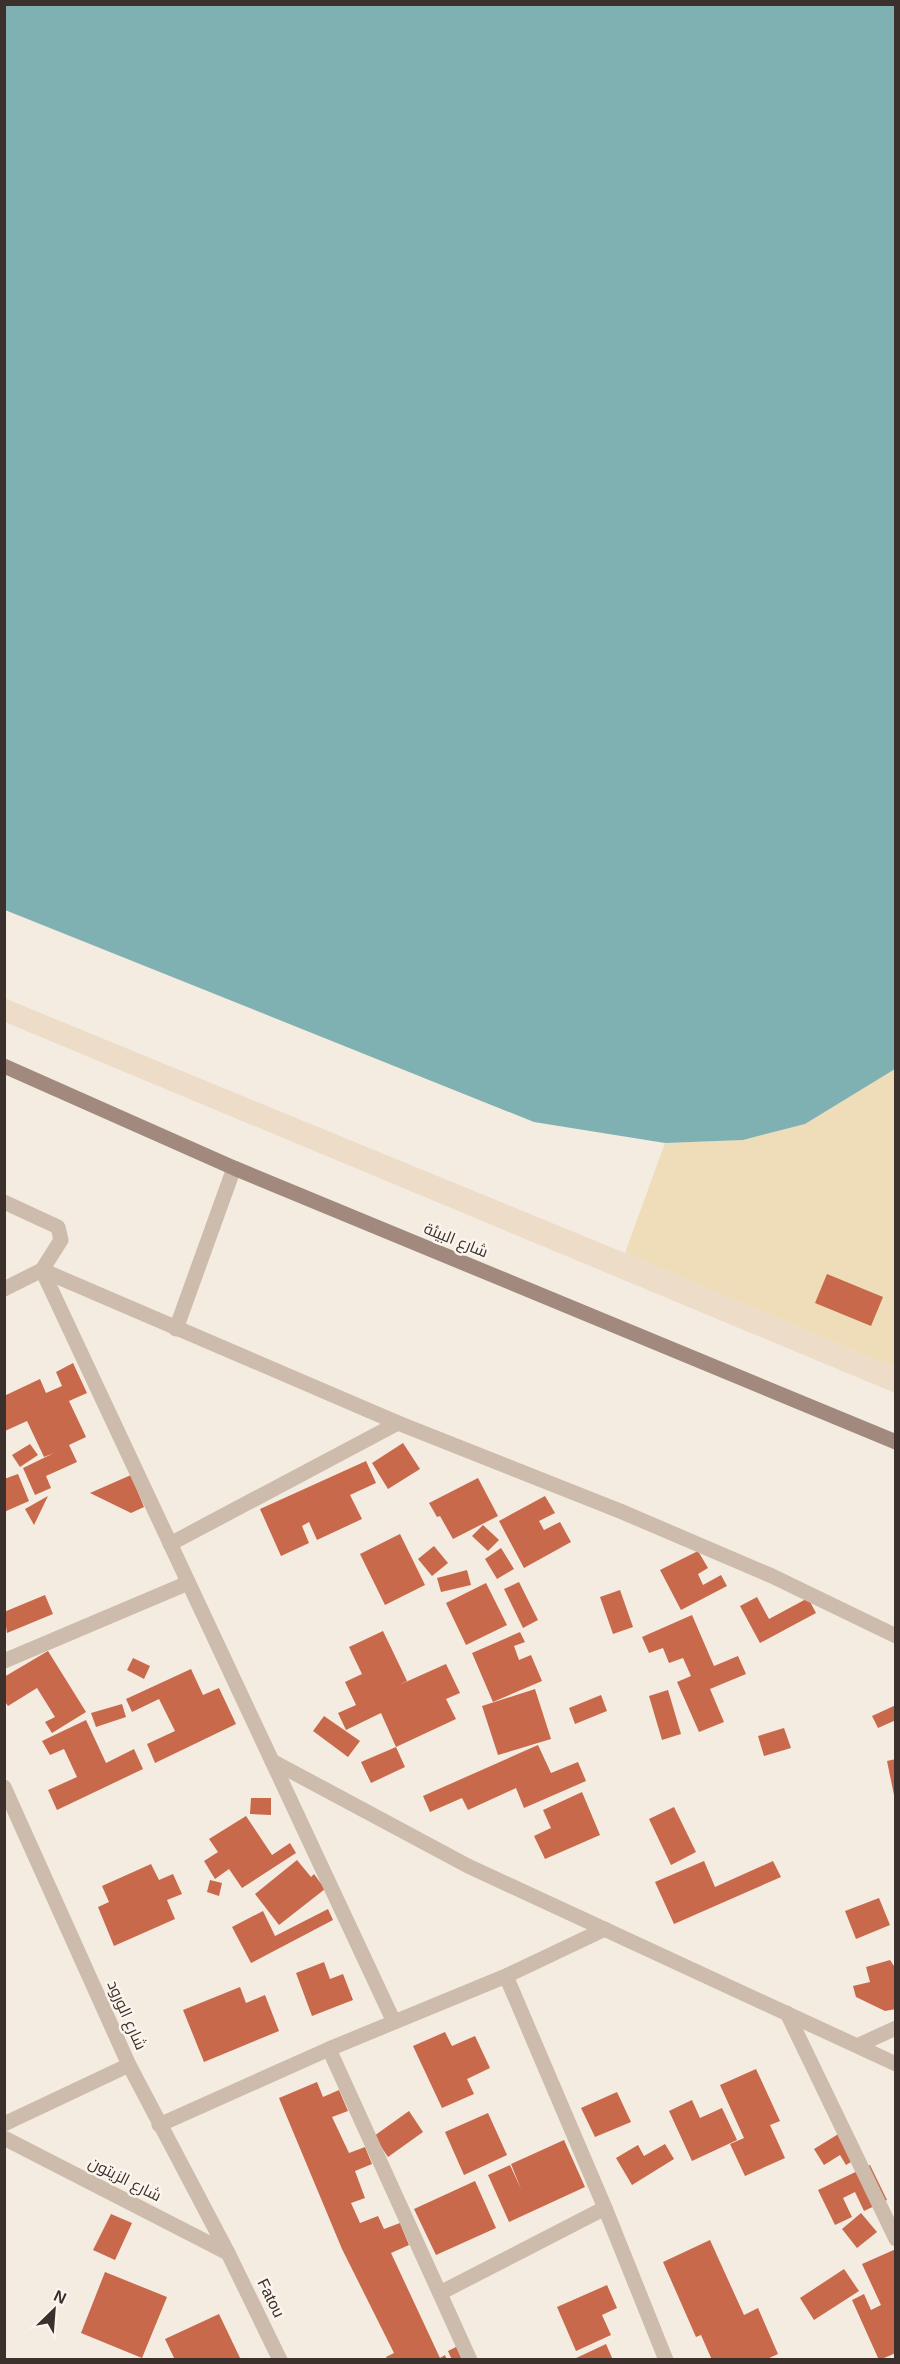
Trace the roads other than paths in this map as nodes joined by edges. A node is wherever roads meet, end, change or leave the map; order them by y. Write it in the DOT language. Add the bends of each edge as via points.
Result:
graph roads {
  1 [pos="4,1066"];
  2 [pos="234,1168"];
  3 [pos="4,1202"];
  4 [pos="42,1270"];
  5 [pos="4,1289"];
  6 [pos="176,1329"];
  7 [pos="398,1424"];
  8 [pos="896,1442"];
  9 [pos="170,1544"];
  10 [pos="188,1583"];
  11 [pos="896,1636"];
  12 [pos="4,1660"];
  13 [pos="272,1761"];
  14 [pos="4,1786"];
  15 [pos="605,1929"];
  16 [pos="506,1976"];
  17 [pos="787,2013"];
  18 [pos="394,2022"];
  19 [pos="896,2028"];
  20 [pos="859,2045"];
  21 [pos="328,2049"];
  22 [pos="896,2064"];
  23 [pos="129,2066"];
  24 [pos="4,2124"];
  25 [pos="159,2125"];
  26 [pos="4,2138"];
  27 [pos="605,2208"];
  28 [pos="896,2239"];
  29 [pos="228,2253"];
  30 [pos="440,2293"];
  31 [pos="280,2360"];
  32 [pos="470,2360"];
  33 [pos="666,2360"];
  1 -- 2 [label="main road, شارع البيئة"];
  2 -- 6 [label="street"];
  2 -- 8 [label="main road, شارع البيئة"];
  3 -- 4 [label="street" via="58,1227 62,1240"];
  4 -- 5 [label="street"];
  4 -- 6 [label="street"];
  4 -- 9 [label="street"];
  6 -- 7 [label="street"];
  7 -- 9 [label="street"];
  7 -- 11 [label="street" via="674,1534"];
  9 -- 10 [label="street"];
  10 -- 12 [label="street"];
  10 -- 13 [label="street"];
  13 -- 15 [label="street" via="468,1866"];
  13 -- 18 [label="street"];
  14 -- 23 [label="street, شارع الورود"];
  15 -- 16 [label="street"];
  15 -- 17 [label="street"];
  16 -- 18 [label="street"];
  16 -- 27 [label="street"];
  17 -- 20 [label="street"];
  17 -- 28 [label="street"];
  18 -- 21 [label="street"];
  19 -- 20 [label="street"];
  20 -- 22 [label="street"];
  21 -- 25 [label="street"];
  21 -- 30 [label="street"];
  23 -- 24 [label="street"];
  23 -- 25 [label="street, شارع الورود"];
  25 -- 29 [label="street, شارع الورود"];
  26 -- 29 [label="street, شارع الزيتون"];
  27 -- 30 [label="street"];
  27 -- 33 [label="street"];
  29 -- 31 [label="street, Fatou"];
  30 -- 32 [label="street"];
}
